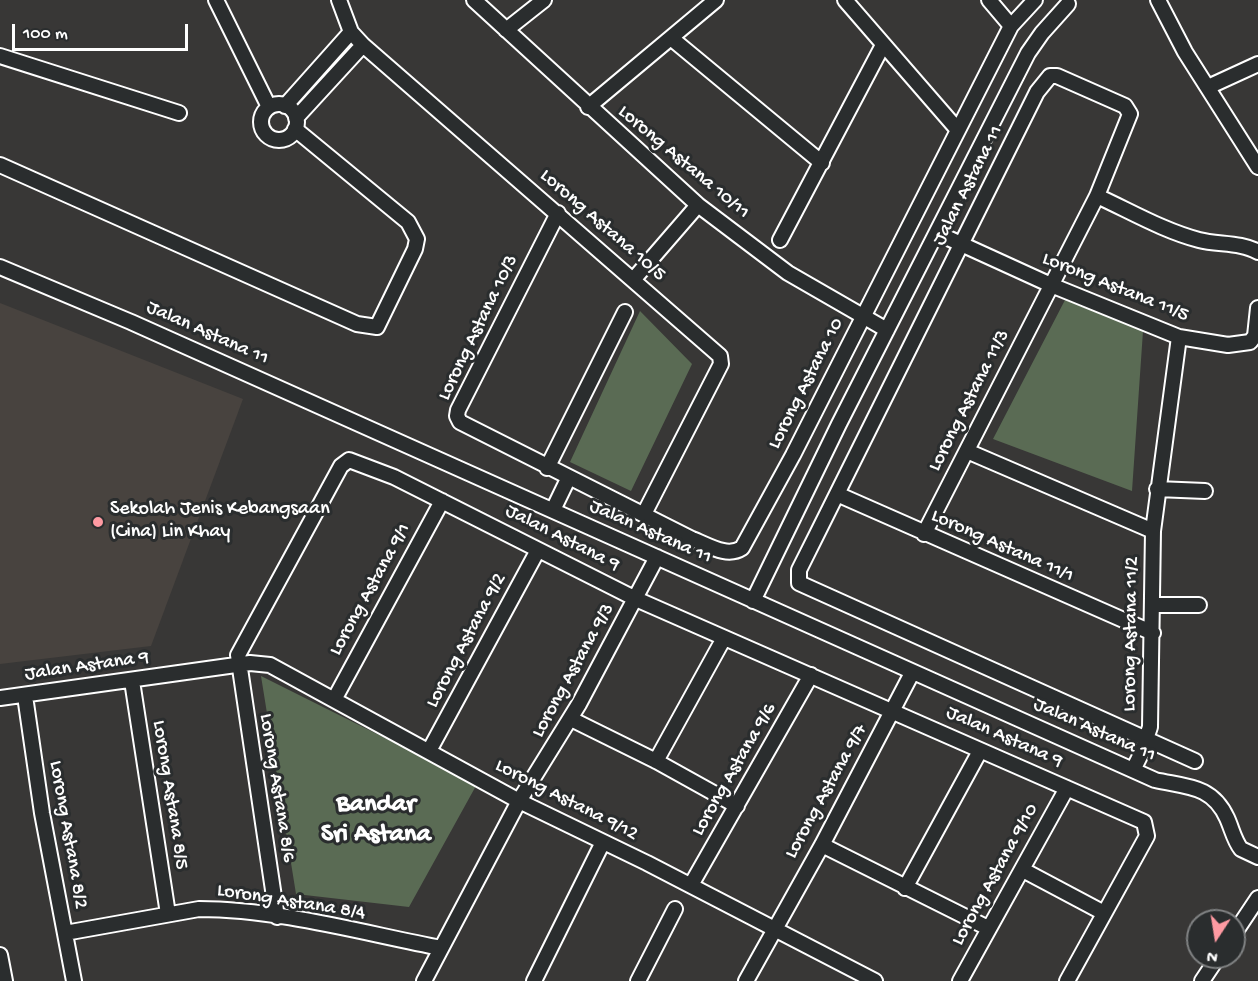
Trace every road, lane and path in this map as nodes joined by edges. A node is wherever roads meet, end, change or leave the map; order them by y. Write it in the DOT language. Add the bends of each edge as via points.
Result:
graph roads {
  1 [pos="216,0"];
  2 [pos="339,0"];
  3 [pos="474,0"];
  4 [pos="544,0"];
  5 [pos="716,0"];
  6 [pos="845,0"];
  7 [pos="989,0"];
  8 [pos="1035,0"];
  9 [pos="1158,0"];
  10 [pos="1068,4"];
  11 [pos="1011,26"];
  12 [pos="506,30"];
  13 [pos="351,32"];
  14 [pos="671,38"];
  15 [pos="363,45"];
  16 [pos="883,45"];
  17 [pos="0,56"];
  18 [pos="1258,64"];
  19 [pos="1208,87"];
  20 [pos="285,106"];
  21 [pos="269,107"];
  22 [pos="588,107"];
  23 [pos="179,113"];
  24 [pos="296,123"];
  25 [pos="957,129"];
  26 [pos="1252,148"];
  27 [pos="822,163"];
  28 [pos="0,165"];
  29 [pos="1258,167"];
  30 [pos="1097,196"];
  31 [pos="698,205"];
  32 [pos="558,213"];
  33 [pos="937,233"];
  34 [pos="780,240"];
  35 [pos="961,244"];
  36 [pos="1258,252"];
  37 [pos="0,267"];
  38 [pos="633,280"];
  39 [pos="1052,285"];
  40 [pos="1258,308"];
  41 [pos="625,312"];
  42 [pos="863,316"];
  43 [pos="887,330"];
  44 [pos="1179,337"];
  45 [pos="497,443"];
  46 [pos="967,451"];
  47 [pos="547,468"];
  48 [pos="568,479"];
  49 [pos="1157,489"];
  50 [pos="1205,491"];
  51 [pos="837,494"];
  52 [pos="442,501"];
  53 [pos="553,510"];
  54 [pos="644,514"];
  55 [pos="1153,531"];
  56 [pos="924,534"];
  57 [pos="538,550"];
  58 [pos="657,556"];
  59 [pos="636,599"];
  60 [pos="753,601"];
  61 [pos="1153,605"];
  62 [pos="1199,605"];
  63 [pos="1153,633"];
  64 [pos="724,638"];
  65 [pos="238,665"];
  66 [pos="912,673"];
  67 [pos="812,675"];
  68 [pos="132,681"];
  69 [pos="25,696"];
  70 [pos="335,698"];
  71 [pos="0,699"];
  72 [pos="894,711"];
  73 [pos="571,719"];
  74 [pos="1148,737"];
  75 [pos="429,751"];
  76 [pos="980,751"];
  77 [pos="1195,760"];
  78 [pos="656,761"];
  79 [pos="1133,770"];
  80 [pos="1067,788"];
  81 [pos="519,801"];
  82 [pos="737,806"];
  83 [pos="603,842"];
  84 [pos="822,845"];
  85 [pos="1258,857"];
  86 [pos="1023,870"];
  87 [pos="691,885"];
  88 [pos="905,888"];
  89 [pos="1258,898"];
  90 [pos="675,909"];
  91 [pos="1104,913"];
  92 [pos="168,915"];
  93 [pos="1246,916"];
  94 [pos="276,917"];
  95 [pos="775,928"];
  96 [pos="988,928"];
  97 [pos="64,933"];
  98 [pos="441,948"];
  99 [pos="0,955"];
  100 [pos="854,977"];
  101 [pos="5,981"];
  102 [pos="74,981"];
  103 [pos="424,981"];
  104 [pos="534,981"];
  105 [pos="638,981"];
  106 [pos="746,981"];
  107 [pos="875,981"];
  108 [pos="960,981"];
  109 [pos="1067,981"];
  1 -- 21 [label="street"];
  2 -- 13 [label="street, Lorong Astana 10/5"];
  3 -- 12 [label="street, Lorong Astana 10/11"];
  4 -- 12 [label="street"];
  5 -- 14 [label="street"];
  6 -- 16 [label="street"];
  7 -- 11 [label="street"];
  8 -- 11 [label="street, Lorong Astana 10"];
  9 -- 19 [label="street"];
  10 -- 33 [label="street" via="1028,52"];
  11 -- 25 [label="street, Lorong Astana 10"];
  12 -- 22 [label="street, Lorong Astana 10/11"];
  13 -- 15 [label="street, Lorong Astana 10/5"];
  13 -- 20 [label="street"];
  14 -- 22 [label="street"];
  14 -- 27 [label="street"];
  15 -- 24 [label="street"];
  15 -- 32 [label="street, Lorong Astana 10/5"];
  16 -- 25 [label="street"];
  16 -- 27 [label="street"];
  17 -- 23 [label="street"];
  18 -- 19 [label="street"];
  19 -- 26 [label="street"];
  20 -- 21 [label="street"];
  20 -- 24 [label="street"];
  21 -- 24 [label="street" via="261,121 267,136 283,139"];
  22 -- 31 [label="street, Lorong Astana 10/11"];
  24 -- 28 [label="street" via="408,222 414,232 415,249 377,327 357,324"];
  25 -- 42 [label="street, Lorong Astana 10"];
  26 -- 29 [label="street"];
  27 -- 34 [label="street"];
  30 -- 35 [label="street, Jalan Astana 11" via="1130,114 1125,106 1050,76 1044,80"];
  30 -- 36 [label="street" via="1200,240"];
  30 -- 39 [label="street, Lorong Astana 11/3"];
  31 -- 38 [label="street"];
  31 -- 42 [label="street, Lorong Astana 10/11" via="788,273"];
  32 -- 38 [label="street, Lorong Astana 10/5"];
  32 -- 45 [label="street, Lorong Astana 10/3" via="458,410 460,423"];
  33 -- 35 [label="street, Lorong Astana 11/5"];
  33 -- 43 [label="street"];
  35 -- 39 [label="street, Lorong Astana 11/5"];
  35 -- 51 [label="street, Jalan Astana 11"];
  37 -- 53 [label="street, Jalan Astana 11"];
  38 -- 54 [label="street, Lorong Astana 10/5" via="714,348 721,364"];
  39 -- 44 [label="street, Lorong Astana 11/5"];
  39 -- 46 [label="street, Lorong Astana 11/3"];
  40 -- 44 [label="street, Lorong Astana 11/5" via="1255,336 1250,342 1228,345"];
  41 -- 47 [label="street"];
  42 -- 43 [label="street, Lorong Astana 10/11"];
  42 -- 54 [label="street, Lorong Astana 10" via="742,548 735,553 724,552"];
  43 -- 60 [label="street"];
  44 -- 49 [label="street, Lorong Astana 11/2"];
  45 -- 47 [label="street, Lorong Astana 10"];
  46 -- 55 [label="street, Lorong Astana 11/2"];
  46 -- 56 [label="street, Lorong Astana 11/3"];
  47 -- 48 [label="street, Lorong Astana 10"];
  48 -- 53 [label="street"];
  48 -- 54 [label="street, Lorong Astana 10"];
  49 -- 50 [label="street"];
  49 -- 55 [label="street, Lorong Astana 11/2"];
  51 -- 56 [label="street, Lorong Astana 11/1"];
  51 -- 74 [label="street, Jalan Astana 11" via="799,570 799,583 806,589"];
  52 -- 57 [label="street, Jalan Astana 9"];
  52 -- 65 [label="street, Jalan Astana 9" via="357,461 349,460 341,466 241,647"];
  52 -- 70 [label="street, Lorong Astana 9/1"];
  53 -- 58 [label="street, Jalan Astana 11"];
  55 -- 61 [label="street, Lorong Astana 11/2"];
  56 -- 63 [label="street, Lorong Astana 11/1"];
  57 -- 59 [label="street, Jalan Astana 9"];
  57 -- 75 [label="street, Lorong Astana 9/2"];
  58 -- 59 [label="street, Lorong Astana 9/3"];
  58 -- 60 [label="street, Jalan Astana 11"];
  59 -- 64 [label="street, Jalan Astana 9"];
  59 -- 73 [label="street, Lorong Astana 9/3"];
  60 -- 66 [label="street, Jalan Astana 11"];
  61 -- 62 [label="street"];
  61 -- 63 [label="street, Lorong Astana 11/2"];
  63 -- 74 [label="street, Lorong Astana 11/2"];
  64 -- 67 [label="street, Jalan Astana 9"];
  64 -- 78 [label="street"];
  65 -- 68 [label="street, Jalan Astana 9"];
  65 -- 70 [label="street, Lorong Astana 9/12" via="270,665"];
  65 -- 94 [label="street, Lorong Astana 8/6"];
  66 -- 72 [label="street, Lorong Astana 9/7"];
  66 -- 79 [label="street, Jalan Astana 11"];
  67 -- 72 [label="street, Jalan Astana 9"];
  67 -- 82 [label="street, Lorong Astana 9/6"];
  68 -- 69 [label="street, Jalan Astana 9"];
  68 -- 92 [label="street, Lorong Astana 8/5"];
  69 -- 71 [label="street, Jalan Astana 9"];
  69 -- 97 [label="street, Lorong Astana 8/2"];
  70 -- 75 [label="street, Lorong Astana 9/12"];
  72 -- 76 [label="street, Jalan Astana 9"];
  72 -- 84 [label="street, Lorong Astana 9/7"];
  73 -- 78 [label="street"];
  73 -- 81 [label="street, Lorong Astana 9/3"];
  74 -- 77 [label="street, Jalan Astana 11"];
  74 -- 79 [label="street, Lorong Astana 11/2"];
  75 -- 81 [label="street, Lorong Astana 9/12"];
  76 -- 80 [label="street, Jalan Astana 9"];
  76 -- 88 [label="street"];
  78 -- 82 [label="street"];
  79 -- 85 [label="street, Jalan Astana 11" via="1212,795 1221,805 1236,843"];
  80 -- 86 [label="street, Lorong Astana 9/10"];
  80 -- 91 [label="street, Jalan Astana 9" via="1144,822 1147,836"];
  81 -- 83 [label="street, Lorong Astana 9/12"];
  81 -- 98 [label="street, Lorong Astana 9/3"];
  82 -- 87 [label="street, Lorong Astana 9/6"];
  83 -- 87 [label="street, Lorong Astana 9/12"];
  83 -- 104 [label="street"];
  84 -- 88 [label="street"];
  84 -- 95 [label="street, Lorong Astana 9/7"];
  86 -- 91 [label="street"];
  86 -- 96 [label="street, Lorong Astana 9/10"];
  87 -- 95 [label="street, Lorong Astana 9/12"];
  88 -- 96 [label="street"];
  89 -- 93 [label="street"];
  90 -- 105 [label="street"];
  91 -- 109 [label="street"];
  92 -- 94 [label="street, Lorong Astana 8/4" via="221,909"];
  92 -- 97 [label="street, Lorong Astana 8/4"];
  94 -- 98 [label="street, Lorong Astana 8/4"];
  95 -- 100 [label="street, Lorong Astana 9/12"];
  95 -- 106 [label="street, Lorong Astana 9/7"];
  96 -- 108 [label="street, Lorong Astana 9/10"];
  97 -- 102 [label="street, Lorong Astana 8/2"];
  98 -- 103 [label="street, Lorong Astana 9/3"];
  99 -- 101 [label="street"];
  100 -- 107 [label="street, Lorong Astana 9/12"];
}
